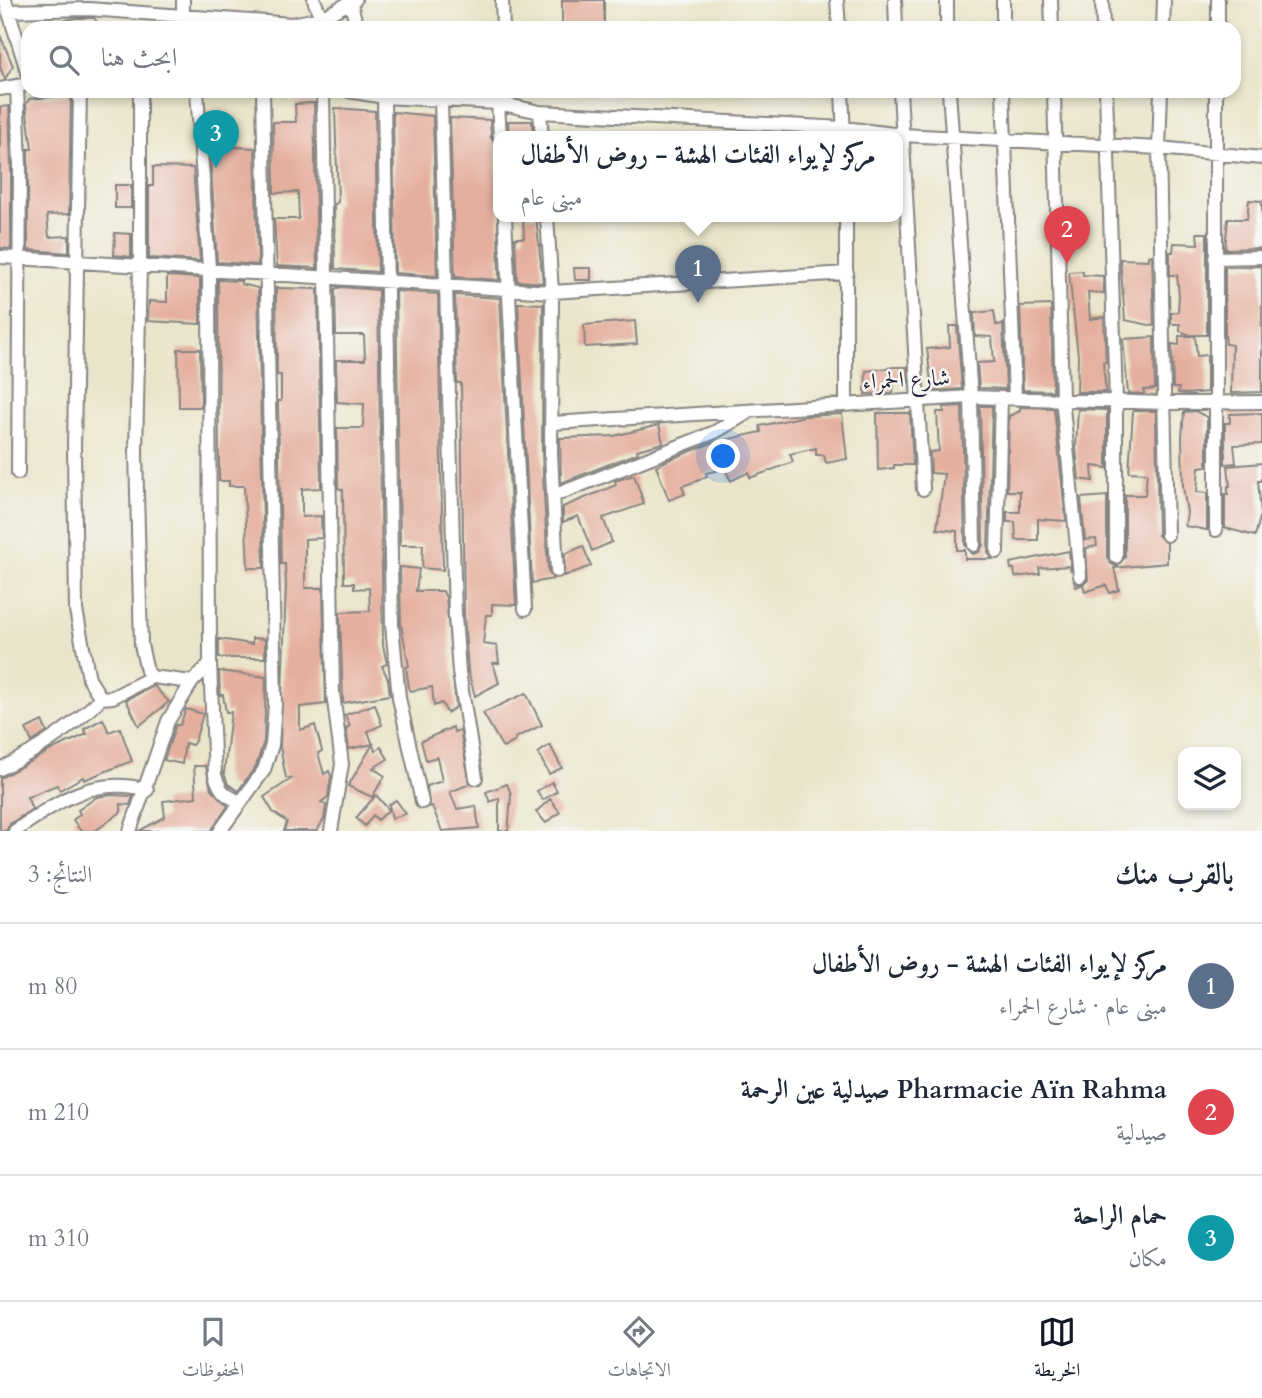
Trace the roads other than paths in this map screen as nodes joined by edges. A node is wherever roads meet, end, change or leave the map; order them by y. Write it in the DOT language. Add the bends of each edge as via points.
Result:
graph roads {
  1 [pos="183,0"];
  2 [pos="314,0"];
  3 [pos="502,0"];
  4 [pos="837,0"];
  5 [pos="895,0"];
  6 [pos="947,0"];
  7 [pos="1003,0"];
  8 [pos="1051,0"];
  9 [pos="1102,0"];
  10 [pos="1164,0"];
  11 [pos="1218,0"];
  12 [pos="353,2"];
  13 [pos="7,5"];
  14 [pos="89,5"];
  15 [pos="183,17"];
  16 [pos="321,18"];
  17 [pos="157,21"];
  18 [pos="245,21"];
  19 [pos="306,21"];
  20 [pos="356,21"];
  21 [pos="503,21"];
  22 [pos="838,21"];
  23 [pos="896,21"];
  24 [pos="947,21"];
  25 [pos="1003,21"];
  26 [pos="1052,21"];
  27 [pos="1103,21"];
  28 [pos="1163,21"];
  29 [pos="1217,21"];
  30 [pos="21,51"];
  31 [pos="21,85"];
  32 [pos="0,89"];
  33 [pos="22,98"];
  34 [pos="80,98"];
  35 [pos="139,98"];
  36 [pos="197,98"];
  37 [pos="263,98"];
  38 [pos="323,98"];
  39 [pos="384,98"];
  40 [pos="403,98"];
  41 [pos="842,98"];
  42 [pos="900,98"];
  43 [pos="948,98"];
  44 [pos="1003,98"];
  45 [pos="1054,98"];
  46 [pos="1105,98"];
  47 [pos="1161,98"];
  48 [pos="1216,98"];
  49 [pos="441,100"];
  50 [pos="503,100"];
  51 [pos="540,112"];
  52 [pos="500,131"];
  53 [pos="542,131"];
  54 [pos="829,131"];
  55 [pos="844,131"];
  56 [pos="902,131"];
  57 [pos="903,135"];
  58 [pos="949,136"];
  59 [pos="1003,139"];
  60 [pos="1056,142"];
  61 [pos="1108,146"];
  62 [pos="1158,148"];
  63 [pos="903,151"];
  64 [pos="1214,156"];
  65 [pos="1262,158"];
  66 [pos="505,222"];
  67 [pos="547,222"];
  68 [pos="846,222"];
  69 [pos="0,257"];
  70 [pos="1262,257"];
  71 [pos="20,258"];
  72 [pos="1215,258"];
  73 [pos="79,263"];
  74 [pos="140,266"];
  75 [pos="209,268"];
  76 [pos="267,273"];
  77 [pos="847,273"];
  78 [pos="327,279"];
  79 [pos="387,282"];
  80 [pos="448,285"];
  81 [pos="509,290"];
  82 [pos="552,292"];
  83 [pos="971,397"];
  84 [pos="1000,398"];
  85 [pos="1015,398"];
  86 [pos="1062,398"];
  87 [pos="919,400"];
  88 [pos="1116,402"];
  89 [pos="1262,402"];
  90 [pos="1165,403"];
  91 [pos="846,404"];
  92 [pos="1218,404"];
  93 [pos="750,411"];
  94 [pos="552,423"];
  95 [pos="18,473"];
  96 [pos="923,489"];
  97 [pos="553,496"];
  98 [pos="1216,530"];
  99 [pos="1167,535"];
  100 [pos="974,545"];
  101 [pos="998,552"];
  102 [pos="1116,557"];
  103 [pos="557,571"];
  104 [pos="1080,576"];
  105 [pos="525,609"];
  106 [pos="210,664"];
  107 [pos="152,677"];
  108 [pos="192,682"];
  109 [pos="101,698"];
  110 [pos="0,769"];
  111 [pos="476,778"];
  112 [pos="147,790"];
  113 [pos="241,802"];
  114 [pos="422,802"];
  115 [pos="15,831"];
  116 [pos="130,831"];
  117 [pos="220,831"];
  118 [pos="331,831"];
  1 -- 15 [label="street"];
  2 -- 16 [label="street"];
  3 -- 21 [label="street"];
  4 -- 22 [label="street"];
  5 -- 23 [label="street"];
  6 -- 24 [label="street"];
  7 -- 25 [label="street"];
  8 -- 26 [label="street"];
  9 -- 27 [label="street"];
  10 -- 28 [label="street"];
  11 -- 29 [label="street"];
  12 -- 16 [label="street"];
  12 -- 20 [label="street"];
  13 -- 14 [label="street"];
  13 -- 30 [label="street"];
  14 -- 17 [label="street"];
  15 -- 17 [label="street"];
  15 -- 18 [label="street"];
  16 -- 19 [label="street"];
  31 -- 32 [label="street"];
  33 -- 71 [label="street"];
  34 -- 73 [label="street"];
  35 -- 74 [label="street"];
  36 -- 75 [label="street"];
  37 -- 76 [label="street"];
  38 -- 78 [label="street"];
  39 -- 79 [label="street"];
  40 -- 49 [label="street"];
  41 -- 55 [label="street"];
  42 -- 56 [label="street"];
  43 -- 58 [label="street"];
  44 -- 59 [label="street"];
  45 -- 60 [label="street"];
  46 -- 61 [label="street"];
  47 -- 62 [label="street"];
  48 -- 64 [label="street"];
  49 -- 50 [label="street"];
  49 -- 80 [label="street"];
  50 -- 51 [label="street"];
  50 -- 52 [label="street"];
  51 -- 53 [label="street"];
  51 -- 54 [label="street"];
  57 -- 58 [label="street"];
  58 -- 59 [label="street"];
  58 -- 83 [label="street"];
  59 -- 60 [label="street"];
  59 -- 85 [label="street"];
  60 -- 61 [label="street"];
  60 -- 86 [label="street"];
  61 -- 62 [label="street"];
  61 -- 88 [label="street"];
  62 -- 64 [label="street"];
  62 -- 90 [label="street"];
  63 -- 87 [label="street"];
  64 -- 65 [label="street"];
  64 -- 72 [label="street"];
  66 -- 81 [label="street"];
  67 -- 82 [label="street"];
  68 -- 77 [label="street"];
  69 -- 71 [label="street"];
  70 -- 72 [label="street"];
  71 -- 73 [label="street"];
  71 -- 95 [label="street"];
  72 -- 92 [label="street"];
  73 -- 74 [label="street"];
  73 -- 109 [label="street" via="76,610 89,680"];
  74 -- 75 [label="street"];
  74 -- 107 [label="street" via="141,645"];
  75 -- 76 [label="street"];
  75 -- 106 [label="street"];
  76 -- 78 [label="street"];
  76 -- 113 [label="street" via="275,704 272,745 264,771"];
  77 -- 82 [label="street"];
  77 -- 91 [label="street"];
  78 -- 79 [label="street"];
  78 -- 118 [label="street" via="334,693 342,764"];
  79 -- 80 [label="street"];
  79 -- 114 [label="street" via="392,625 399,698"];
  80 -- 81 [label="street"];
  80 -- 111 [label="street" via="455,616"];
  81 -- 82 [label="street"];
  81 -- 105 [label="street"];
  82 -- 94 [label="street"];
  83 -- 84 [label="street, شارع الحمراء"];
  83 -- 87 [label="street, شارع الحمراء"];
  83 -- 100 [label="street"];
  84 -- 85 [label="street, شارع الحمراء"];
  84 -- 101 [label="street"];
  85 -- 86 [label="street, شارع الحمراء"];
  86 -- 88 [label="street, شارع الحمراء"];
  86 -- 104 [label="street"];
  87 -- 91 [label="street, شارع الحمراء"];
  87 -- 96 [label="street"];
  88 -- 90 [label="street, شارع الحمراء"];
  88 -- 102 [label="street"];
  89 -- 92 [label="street, شارع الحمراء"];
  90 -- 92 [label="street, شارع الحمراء"];
  90 -- 99 [label="street"];
  91 -- 93 [label="street, شارع الحمراء"];
  92 -- 98 [label="street"];
  93 -- 94 [label="street, شارع الحمراء"];
  93 -- 97 [label="street" via="715,432"];
  94 -- 97 [label="street"];
  97 -- 103 [label="street"];
  106 -- 108 [label="street"];
  106 -- 113 [label="street" via="215,775 219,789"];
  107 -- 108 [label="street"];
  107 -- 109 [label="street" via="113,697"];
  108 -- 112 [label="street" via="168,721"];
  109 -- 110 [label="street" via="76,723"];
  112 -- 115 [label="street" via="98,785 56,802"];
  112 -- 116 [label="street"];
  113 -- 117 [label="street"];
}
